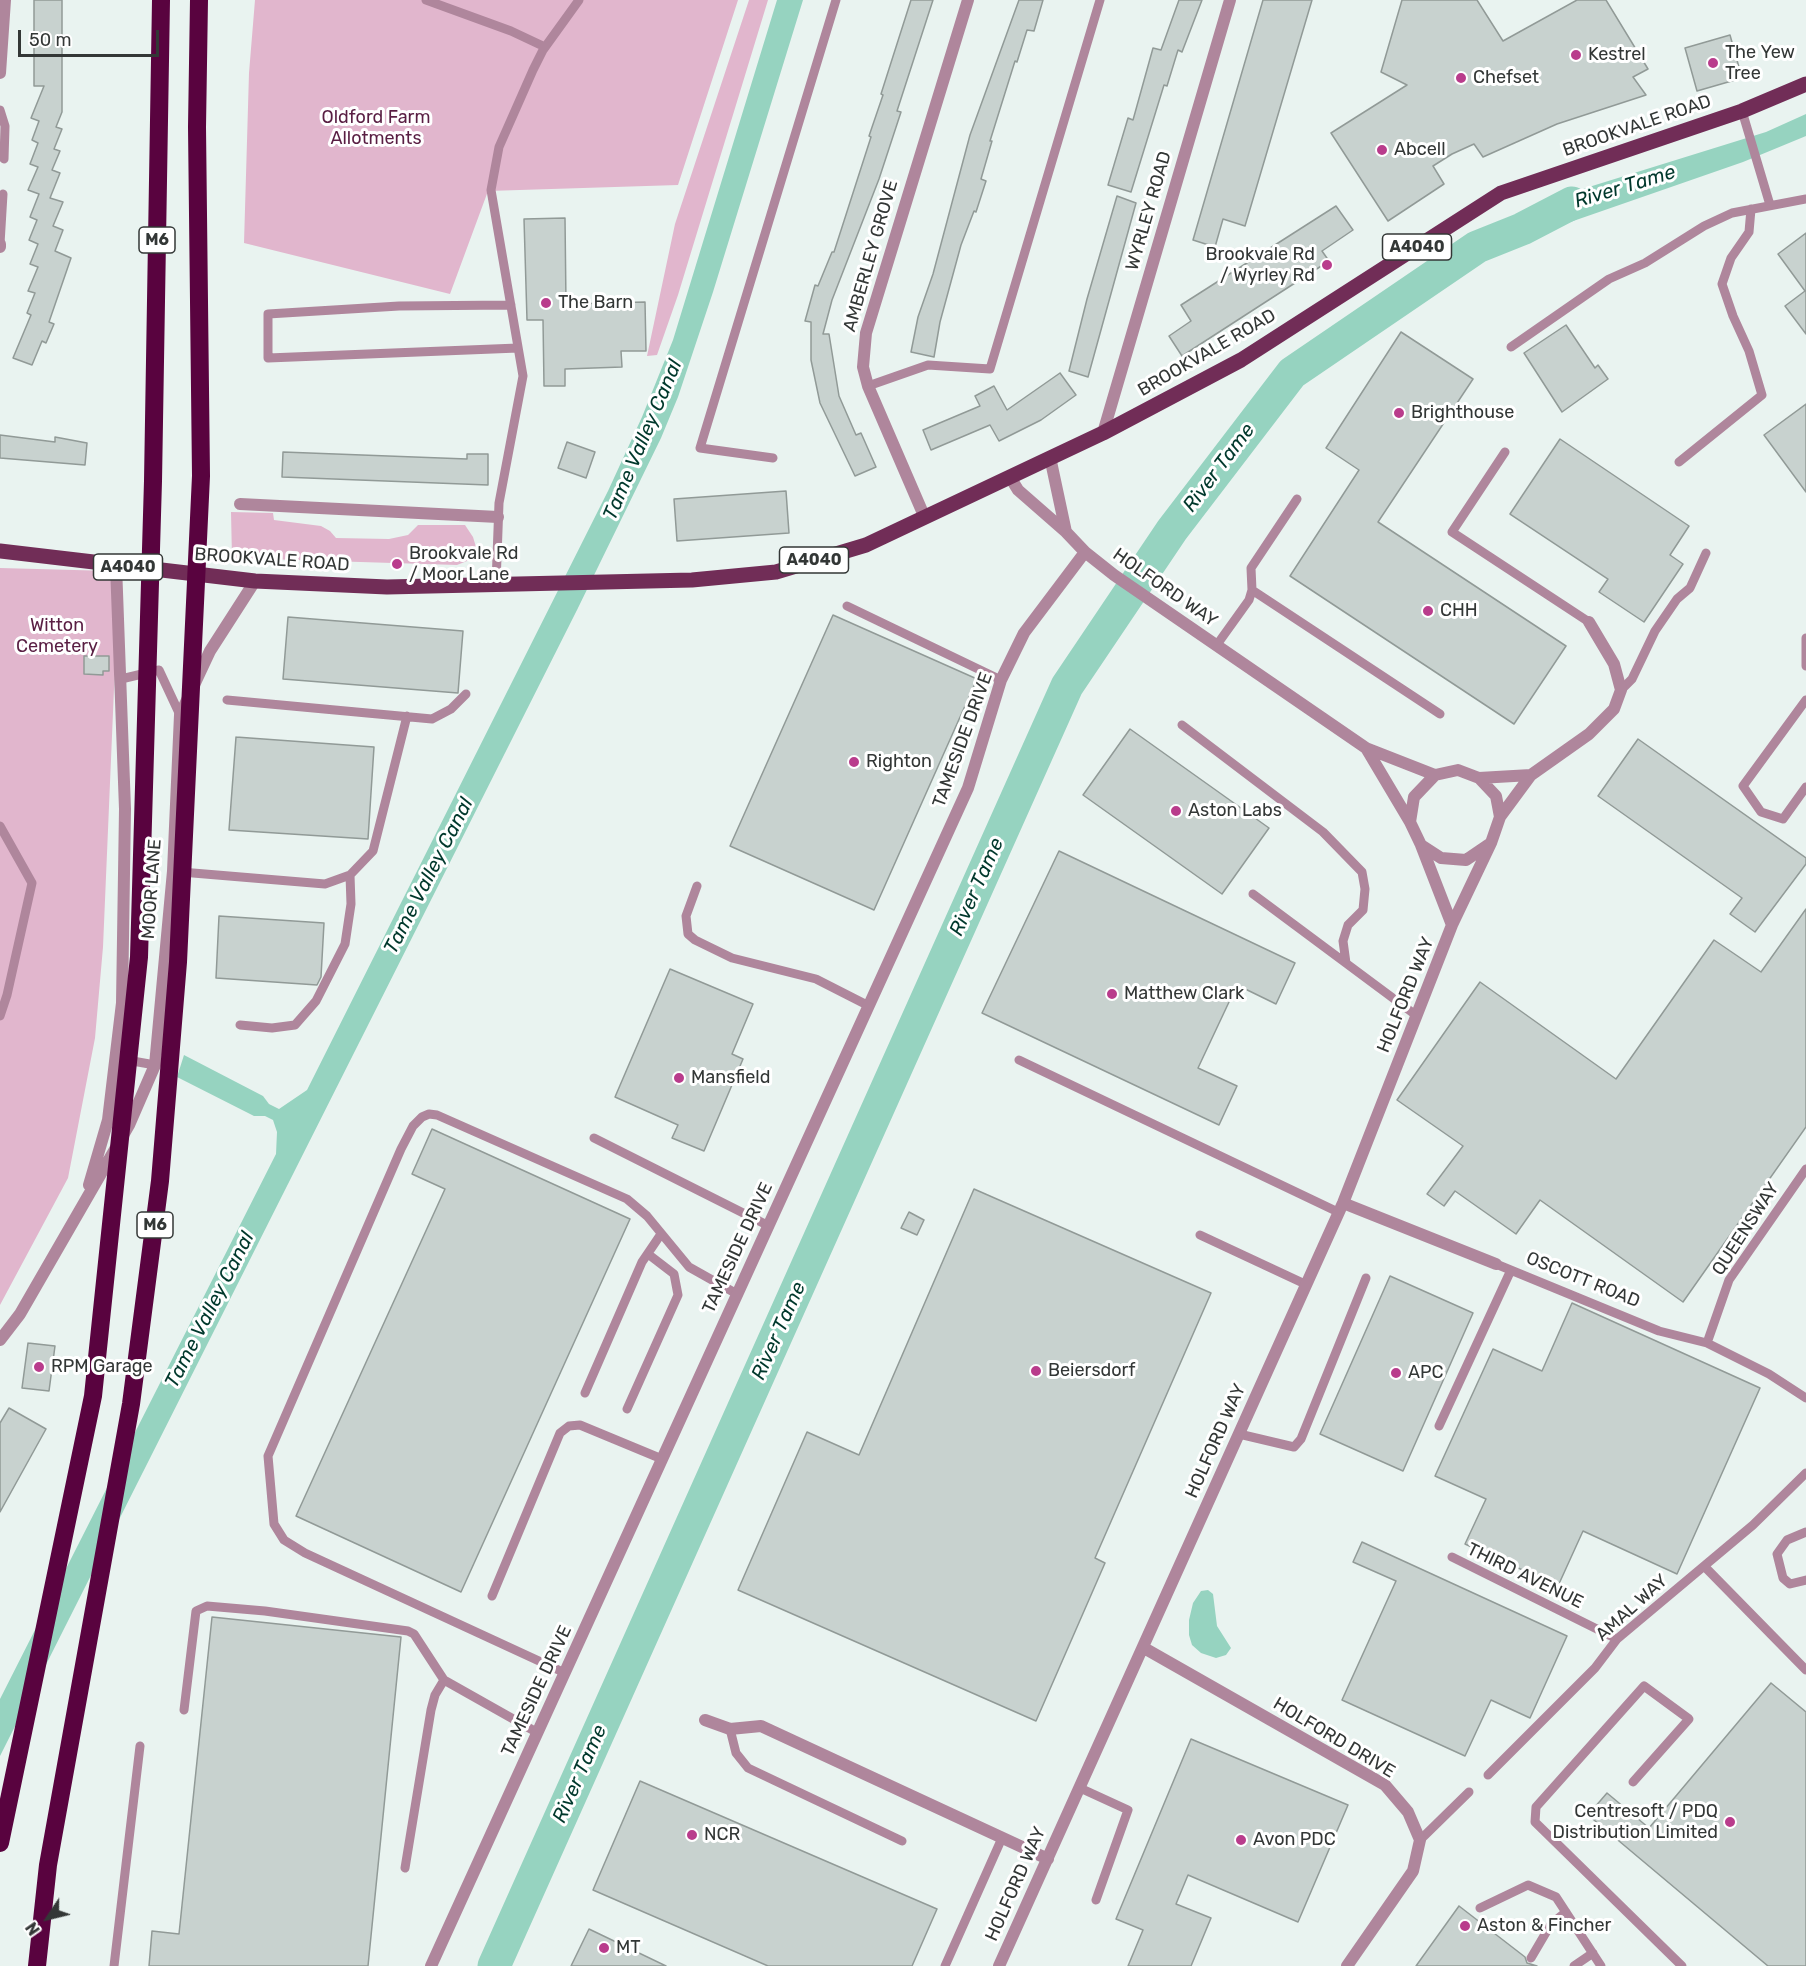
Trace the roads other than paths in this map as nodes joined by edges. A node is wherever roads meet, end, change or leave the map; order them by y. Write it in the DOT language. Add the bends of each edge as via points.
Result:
graph roads {
  1 [pos="5,0"];
  2 [pos="161,0"];
  3 [pos="199,0"];
  4 [pos="426,0"];
  5 [pos="579,0"];
  6 [pos="836,0"];
  7 [pos="968,0"];
  8 [pos="1100,0"];
  9 [pos="1230,0"];
  10 [pos="545,47"];
  11 [pos="0,73"];
  12 [pos="1806,84"];
  13 [pos="0,110"];
  14 [pos="1743,115"];
  15 [pos="4,159"];
  16 [pos="3,194"];
  17 [pos="1806,199"];
  18 [pos="1770,205"];
  19 [pos="1751,209"];
  20 [pos="0,246"];
  21 [pos="511,305"];
  22 [pos="1511,347"];
  23 [pos="518,348"];
  24 [pos="868,386"];
  25 [pos="1103,433"];
  26 [pos="1505,452"];
  27 [pos="1050,457"];
  28 [pos="773,458"];
  29 [pos="1679,462"];
  30 [pos="1010,477"];
  31 [pos="1297,499"];
  32 [pos="240,504"];
  33 [pos="498,518"];
  34 [pos="925,518"];
  35 [pos="1066,532"];
  36 [pos="0,551"];
  37 [pos="1085,552"];
  38 [pos="1706,553"];
  39 [pos="116,565"];
  40 [pos="255,581"];
  41 [pos="496,584"];
  42 [pos="1252,590"];
  43 [pos="847,606"];
  44 [pos="1589,622"];
  45 [pos="1806,638"];
  46 [pos="1216,646"];
  47 [pos="1806,666"];
  48 [pos="121,679"];
  49 [pos="1002,680"];
  50 [pos="1621,690"];
  51 [pos="466,694"];
  52 [pos="227,700"];
  53 [pos="1806,700"];
  54 [pos="1440,714"];
  55 [pos="180,715"];
  56 [pos="407,716"];
  57 [pos="1182,725"];
  58 [pos="1366,748"];
  59 [pos="1435,775"];
  60 [pos="1531,775"];
  61 [pos="1479,778"];
  62 [pos="1806,787"];
  63 [pos="1500,817"];
  64 [pos="1410,822"];
  65 [pos="0,826"];
  66 [pos="1491,843"];
  67 [pos="1421,845"];
  68 [pos="173,871"];
  69 [pos="350,875"];
  70 [pos="697,886"];
  71 [pos="1253,894"];
  72 [pos="1452,925"];
  73 [pos="1346,963"];
  74 [pos="869,1006"];
  75 [pos="0,1016"];
  76 [pos="1417,1016"];
  77 [pos="240,1025"];
  78 [pos="116,1058"];
  79 [pos="1019,1060"];
  80 [pos="154,1065"];
  81 [pos="594,1138"];
  82 [pos="1806,1169"];
  83 [pos="84,1201"];
  84 [pos="1341,1207"];
  85 [pos="769,1226"];
  86 [pos="660,1234"];
  87 [pos="1200,1235"];
  88 [pos="648,1254"];
  89 [pos="1496,1264"];
  90 [pos="1511,1270"];
  91 [pos="1366,1278"];
  92 [pos="1305,1284"];
  93 [pos="738,1294"];
  94 [pos="0,1340"];
  95 [pos="1707,1343"];
  96 [pos="585,1393"];
  97 [pos="1806,1398"];
  98 [pos="627,1409"];
  99 [pos="1439,1426"];
  100 [pos="1239,1434"];
  101 [pos="663,1459"];
  102 [pos="1806,1473"];
  103 [pos="1806,1532"];
  104 [pos="1452,1557"];
  105 [pos="1704,1566"];
  106 [pos="1806,1580"];
  107 [pos="492,1596"];
  108 [pos="1617,1639"];
  109 [pos="1143,1648"];
  110 [pos="1806,1670"];
  111 [pos="565,1673"];
  112 [pos="444,1680"];
  113 [pos="184,1710"];
  114 [pos="705,1720"];
  115 [pos="730,1729"];
  116 [pos="538,1733"];
  117 [pos="140,1746"];
  118 [pos="1488,1775"];
  119 [pos="1633,1782"];
  120 [pos="1080,1788"];
  121 [pos="1469,1791"];
  122 [pos="1002,1838"];
  123 [pos="1420,1840"];
  124 [pos="902,1841"];
  125 [pos="0,1843"];
  126 [pos="1048,1859"];
  127 [pos="405,1868"];
  128 [pos="1096,1900"];
  129 [pos="1480,1908"];
  130 [pos="1566,1912"];
  131 [pos="1593,1953"];
  132 [pos="1531,1958"];
  133 [pos="37,1966"];
  134 [pos="114,1966"];
  135 [pos="431,1966"];
  136 [pos="945,1966"];
  137 [pos="999,1966"];
  138 [pos="1347,1966"];
  139 [pos="1574,1966"];
  140 [pos="1601,1966"];
  141 [pos="1682,1966"];
  1 -- 11 [label="street"];
  2 -- 125 [label="highway, M6" via="153,481 139,957 93,1396"];
  3 -- 133 [label="highway, M6" via="201,476 178,962 160,1181 130,1404 48,1864"];
  4 -- 10 [label="lane"];
  5 -- 10 [label="lane"];
  6 -- 28 [label="lane" via="700,448"];
  7 -- 24 [label="street, AMBERLEY GROVE" via="866,333 863,367"];
  8 -- 24 [label="lane" via="990,369 928,365"];
  9 -- 25 [label="street, WYRLEY ROAD"];
  10 -- 21 [label="lane" via="506,129 491,190"];
  12 -- 14 [label="main road, BROOKVALE ROAD / A4040"];
  13 -- 15 [label="lane" via="5,126"];
  14 -- 18 [label="lane"];
  14 -- 25 [label="main road, BROOKVALE ROAD / A4040" via="1501,193 1241,360"];
  16 -- 20 [label="lane"];
  17 -- 18 [label="lane"];
  18 -- 19 [label="lane"];
  19 -- 22 [label="lane" via="1704,226 1645,263 1609,279"];
  19 -- 29 [label="lane" via="1749,232 1731,258 1722,284 1762,395"];
  21 -- 23 [label="lane"];
  21 -- 23 [label="lane" via="399,306 268,314 268,358"];
  23 -- 33 [label="lane" via="523,376"];
  24 -- 34 [label="street, AMBERLEY GROVE"];
  25 -- 27 [label="main road, BROOKVALE ROAD / A4040"];
  26 -- 44 [label="lane" via="1452,532"];
  27 -- 30 [label="main road, BROOKVALE ROAD / A4040"];
  27 -- 35 [label="street"];
  30 -- 34 [label="main road, BROOKVALE ROAD / A4040"];
  30 -- 35 [label="street, HOLFORD WAY" via="1018,490"];
  31 -- 42 [label="lane" via="1251,568"];
  32 -- 33 [label="street"];
  33 -- 41 [label="lane"];
  34 -- 41 [label="main road, BROOKVALE ROAD / A4040" via="866,544 776,572 692,580"];
  35 -- 37 [label="street, HOLFORD WAY"];
  36 -- 39 [label="main road, BROOKVALE ROAD / A4040"];
  37 -- 46 [label="street, HOLFORD WAY"];
  37 -- 49 [label="street, TAMESIDE DRIVE" via="1024,633"];
  38 -- 50 [label="lane" via="1690,588 1677,599 1655,631 1632,679"];
  39 -- 40 [label="main road, BROOKVALE ROAD / A4040"];
  39 -- 48 [label="street, MOOR LANE"];
  40 -- 41 [label="main road, BROOKVALE ROAD / A4040" via="387,587"];
  40 -- 55 [label="street, MOOR LANE" via="210,651"];
  42 -- 46 [label="lane"];
  42 -- 54 [label="lane"];
  43 -- 49 [label="lane"];
  44 -- 50 [label="street" via="1614,664"];
  45 -- 47 [label="lane"];
  46 -- 58 [label="street, HOLFORD WAY"];
  48 -- 55 [label="lane" via="159,670"];
  48 -- 78 [label="street, MOOR LANE" via="125,809 122,1003"];
  49 -- 74 [label="street, TAMESIDE DRIVE" via="968,789"];
  50 -- 60 [label="street" via="1614,709 1589,734"];
  51 -- 56 [label="lane" via="451,709 432,719"];
  52 -- 56 [label="lane"];
  53 -- 62 [label="lane" via="1743,786 1761,812 1783,819"];
  55 -- 68 [label="street, MOOR LANE"];
  56 -- 69 [label="lane" via="373,851"];
  57 -- 73 [label="lane" via="1323,832 1362,872 1363,910 1348,925 1342,941"];
  58 -- 59 [label="street, HOLFORD WAY"];
  58 -- 64 [label="street, HOLFORD WAY"];
  59 -- 61 [label="street" via="1458,770"];
  59 -- 64 [label="street" via="1414,797"];
  60 -- 61 [label="street"];
  60 -- 63 [label="street"];
  61 -- 63 [label="street" via="1496,796"];
  63 -- 66 [label="street"];
  64 -- 67 [label="street"];
  65 -- 75 [label="lane" via="32,883"];
  66 -- 67 [label="street" via="1466,860 1441,858"];
  66 -- 72 [label="street, HOLFORD WAY"];
  67 -- 72 [label="street, HOLFORD WAY"];
  68 -- 69 [label="lane" via="325,884"];
  68 -- 80 [label="street, MOOR LANE"];
  69 -- 77 [label="lane" via="351,904 345,944 316,1001 295,1026"];
  70 -- 74 [label="lane" via="686,916 688,933 695,940 732,957 816,979"];
  71 -- 73 [label="lane"];
  72 -- 76 [label="street, HOLFORD WAY"];
  73 -- 76 [label="lane"];
  74 -- 85 [label="street, TAMESIDE DRIVE"];
  76 -- 84 [label="street, HOLFORD WAY"];
  78 -- 80 [label="lane"];
  78 -- 83 [label="street, MOOR LANE" via="108,1120"];
  79 -- 84 [label="lane"];
  80 -- 83 [label="street, MOOR LANE" via="129,1125"];
  81 -- 85 [label="lane"];
  82 -- 95 [label="lane, QUEENSWAY" via="1729,1280"];
  83 -- 94 [label="street, MOOR LANE" via="20,1314"];
  84 -- 89 [label="street, OSCOTT ROAD"];
  84 -- 92 [label="street, HOLFORD WAY"];
  85 -- 93 [label="street, TAMESIDE DRIVE"];
  86 -- 88 [label="lane"];
  86 -- 93 [label="lane" via="689,1267"];
  86 -- 111 [label="lane" via="627,1199 591,1181 437,1115 422,1117 401,1149 268,1456 273,1524 284,1540"];
  87 -- 92 [label="lane"];
  88 -- 96 [label="lane"];
  88 -- 98 [label="lane" via="674,1274 678,1295"];
  89 -- 90 [label="lane, OSCOTT ROAD"];
  90 -- 95 [label="lane, OSCOTT ROAD" via="1659,1331"];
  90 -- 99 [label="lane"];
  91 -- 100 [label="lane" via="1301,1439 1294,1447"];
  92 -- 100 [label="street, HOLFORD WAY"];
  93 -- 101 [label="street, TAMESIDE DRIVE"];
  95 -- 97 [label="lane, OSCOTT ROAD" via="1769,1374"];
  100 -- 109 [label="street, HOLFORD WAY"];
  101 -- 107 [label="lane" via="580,1425 569,1426 560,1433"];
  101 -- 111 [label="street, TAMESIDE DRIVE"];
  102 -- 105 [label="lane, AMAL WAY"];
  103 -- 106 [label="lane" via="1787,1540 1777,1554 1783,1578 1790,1584"];
  104 -- 108 [label="lane, THIRD AVENUE"];
  105 -- 108 [label="lane, AMAL WAY"];
  105 -- 110 [label="lane"];
  108 -- 118 [label="lane, AMAL WAY" via="1595,1668"];
  109 -- 120 [label="street, HOLFORD WAY"];
  109 -- 123 [label="street, HOLFORD DRIVE" via="1385,1785 1408,1812"];
  111 -- 116 [label="street, TAMESIDE DRIVE"];
  112 -- 113 [label="lane" via="414,1634 408,1631 207,1606 196,1611"];
  112 -- 116 [label="lane"];
  112 -- 127 [label="lane" via="431,1710"];
  114 -- 115 [label="street"];
  115 -- 122 [label="street" via="761,1726"];
  115 -- 124 [label="lane" via="736,1753 748,1767"];
  116 -- 135 [label="street, TAMESIDE DRIVE"];
  117 -- 134 [label="lane"];
  119 -- 141 [label="lane" via="1689,1719 1644,1686 1536,1806 1535,1822"];
  120 -- 126 [label="street, HOLFORD WAY"];
  120 -- 128 [label="lane" via="1128,1810"];
  121 -- 123 [label="lane"];
  122 -- 126 [label="street"];
  122 -- 136 [label="lane"];
  123 -- 138 [label="street" via="1413,1871"];
  126 -- 137 [label="street, HOLFORD WAY"];
  129 -- 130 [label="lane" via="1528,1884 1556,1897"];
  130 -- 131 [label="lane"];
  130 -- 132 [label="lane" via="1551,1924"];
  131 -- 139 [label="lane"];
  131 -- 140 [label="lane"];
}
